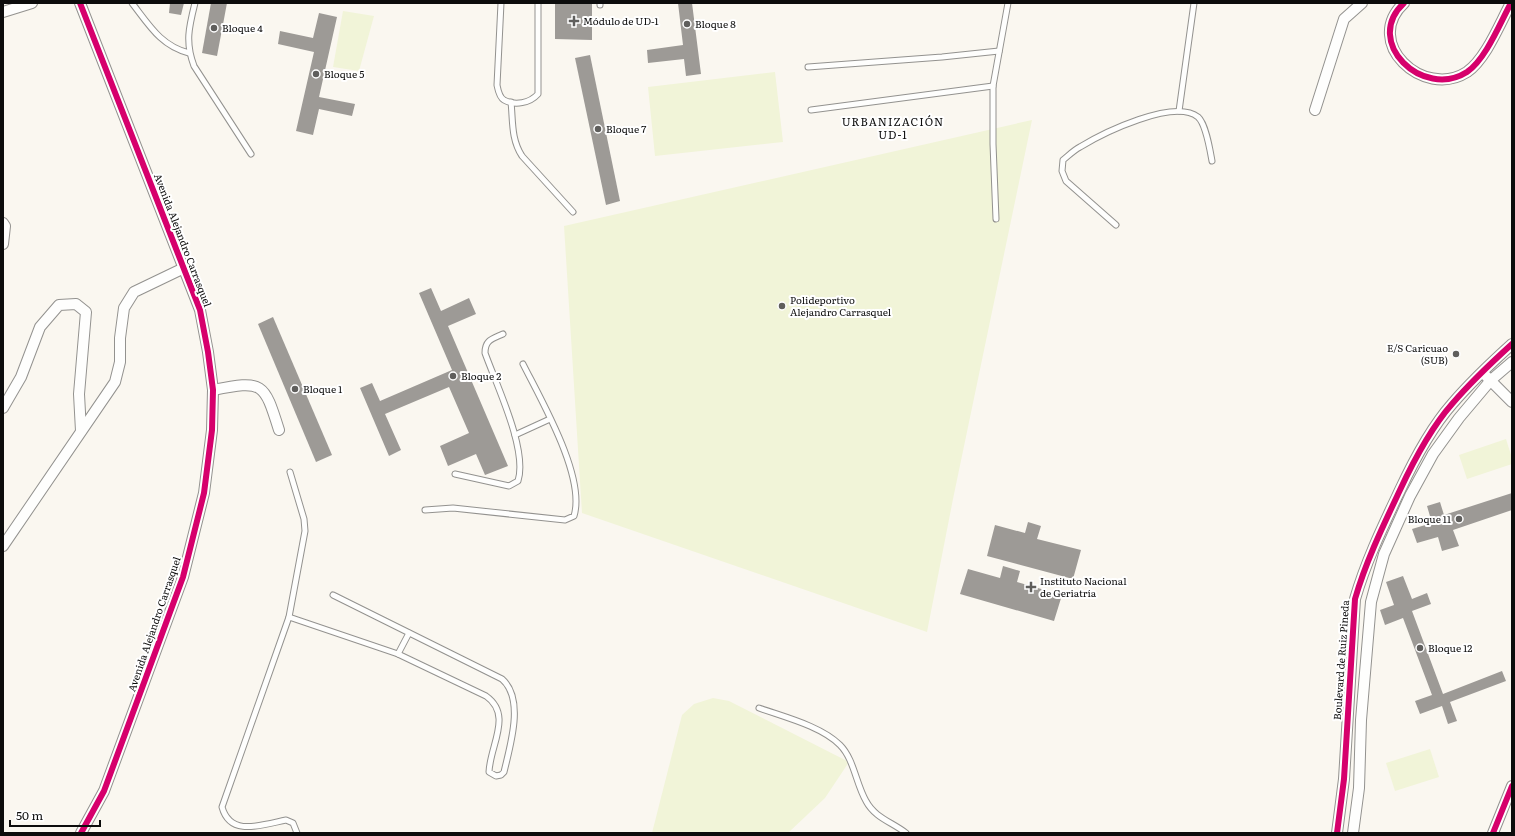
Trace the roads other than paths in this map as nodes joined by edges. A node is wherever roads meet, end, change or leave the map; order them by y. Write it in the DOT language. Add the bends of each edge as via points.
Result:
graph roads {
  1 [pos="32,3"];
  2 [pos="80,3"];
  3 [pos="132,3"];
  4 [pos="195,3"];
  5 [pos="501,3"];
  6 [pos="538,3"];
  7 [pos="1008,3"];
  8 [pos="1194,3"];
  9 [pos="1362,3"];
  10 [pos="1404,3"];
  11 [pos="1511,3"];
  12 [pos="3,12"];
  13 [pos="999,51"];
  14 [pos="189,53"];
  15 [pos="808,67"];
  16 [pos="993,86"];
  17 [pos="511,102"];
  18 [pos="811,110"];
  19 [pos="1315,110"];
  20 [pos="1179,111"];
  21 [pos="251,154"];
  22 [pos="1212,160"];
  23 [pos="572,212"];
  24 [pos="996,219"];
  25 [pos="3,223"];
  26 [pos="1116,225"];
  27 [pos="3,244"];
  28 [pos="184,268"];
  29 [pos="503,334"];
  30 [pos="1512,344"];
  31 [pos="1512,362"];
  32 [pos="523,364"];
  33 [pos="1482,372"];
  34 [pos="1491,380"];
  35 [pos="213,390"];
  36 [pos="1512,402"];
  37 [pos="3,408"];
  38 [pos="550,419"];
  39 [pos="279,430"];
  40 [pos="81,431"];
  41 [pos="515,435"];
  42 [pos="290,472"];
  43 [pos="455,474"];
  44 [pos="425,510"];
  45 [pos="3,546"];
  46 [pos="333,595"];
  47 [pos="289,617"];
  48 [pos="409,633"];
  49 [pos="398,654"];
  50 [pos="759,708"];
  51 [pos="1512,786"];
  52 [pos="1509,806"];
  53 [pos="81,833"];
  54 [pos="296,833"];
  55 [pos="906,833"];
  56 [pos="1337,833"];
  57 [pos="1353,833"];
  58 [pos="1493,833"];
  1 -- 12 [label="street"];
  2 -- 28 [label="street, Avenida Alejandro Carrasquel"];
  3 -- 14 [label="lane" via="169,46"];
  4 -- 14 [label="lane" via="188,37"];
  5 -- 17 [label="lane" via="497,85 504,100"];
  6 -- 17 [label="lane" via="538,94 532,101"];
  7 -- 13 [label="lane"];
  8 -- 20 [label="lane"];
  9 -- 19 [label="street" via="1344,19"];
  10 -- 11 [label="street" via="1392,17 1390,28 1396,54 1404,66 1418,74 1436,79 1451,78 1466,72 1478,62"];
  13 -- 15 [label="lane"];
  13 -- 16 [label="lane"];
  14 -- 21 [label="lane" via="194,66"];
  16 -- 18 [label="lane"];
  16 -- 24 [label="lane"];
  17 -- 23 [label="lane" via="516,147"];
  20 -- 22 [label="lane" via="1198,117 1202,122"];
  20 -- 26 [label="lane" via="1160,113 1106,133 1078,147 1063,160 1062,171 1066,181"];
  25 -- 27 [label="street"];
  28 -- 35 [label="street, Avenida Alejandro Carrasquel" via="200,310"];
  28 -- 40 [label="street" via="134,292 124,308 120,362 115,382"];
  29 -- 41 [label="lane" via="488,341 485,353"];
  30 -- 33 [label="street, Boulevard de Ruiz Pineda"];
  31 -- 34 [label="street"];
  32 -- 38 [label="lane"];
  33 -- 34 [label="street"];
  33 -- 56 [label="street, Boulevard de Ruiz Pineda" via="1451,405 1407,473 1379,532 1360,581 1355,599 1344,779"];
  34 -- 36 [label="street"];
  34 -- 57 [label="street" via="1433,454 1382,559 1371,602 1361,720 1359,788"];
  35 -- 39 [label="street" via="238,385 257,386 269,400"];
  35 -- 53 [label="street, Avenida Alejandro Carrasquel" via="212,430 204,493 183,577 104,791"];
  37 -- 40 [label="street" via="21,377 40,327 59,305 76,304 86,312 79,394"];
  38 -- 41 [label="lane"];
  38 -- 44 [label="lane" via="564,448 573,479 576,509 574,516 565,520 453,508"];
  40 -- 45 [label="street"];
  41 -- 43 [label="lane" via="520,473 518,481 509,486"];
  42 -- 47 [label="lane" via="305,531"];
  46 -- 48 [label="lane"];
  47 -- 49 [label="lane"];
  47 -- 54 [label="lane" via="222,807 224,819 230,828 241,832 286,820 293,823"];
  48 -- 49 [label="lane"];
  48 -- 49 [label="lane" via="506,683 515,713 515,722 504,772 501,775 496,776 489,772 500,712 495,702"];
  50 -- 55 [label="lane" via="809,725 840,745 847,755 866,802 884,821"];
  51 -- 52 [label="street"];
  52 -- 58 [label="street"];
}
